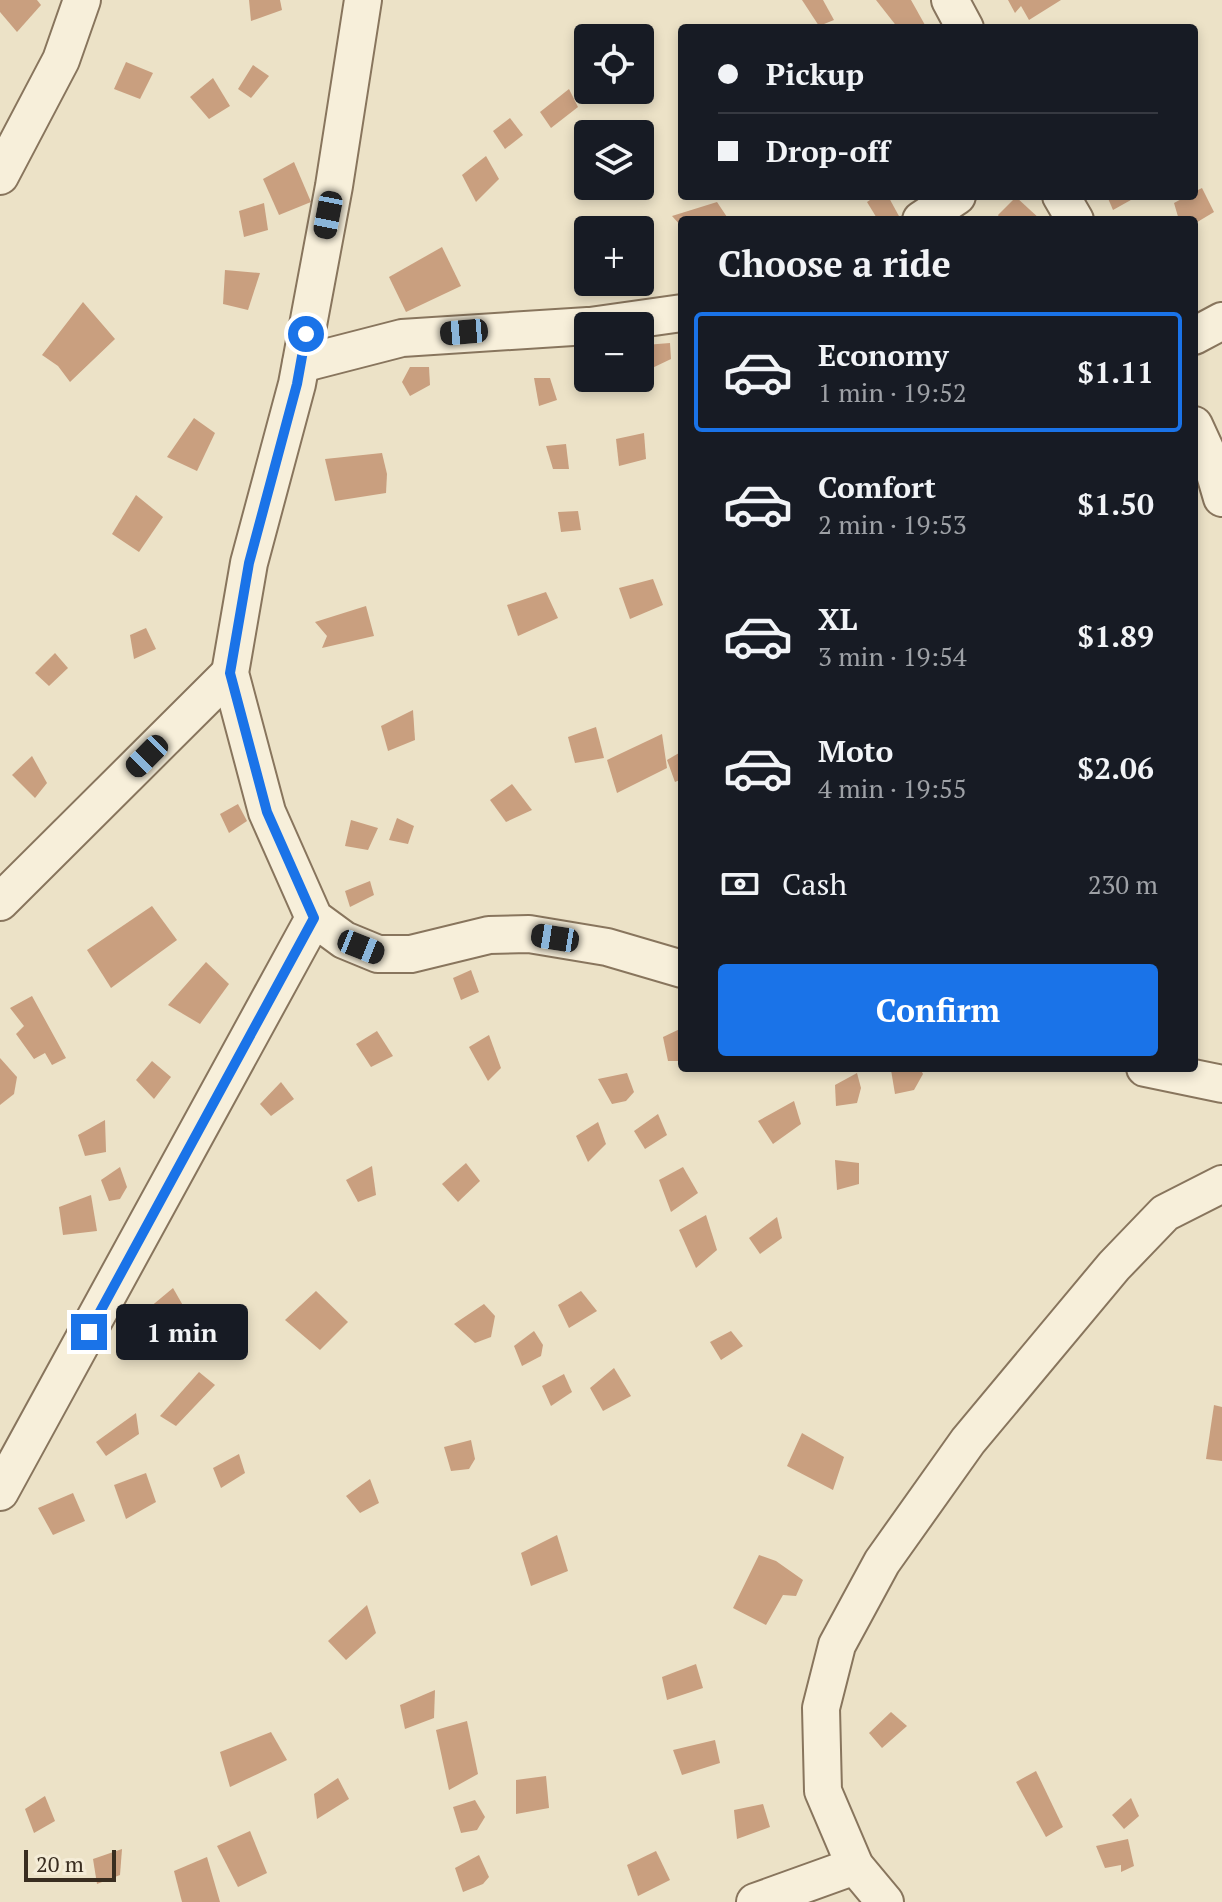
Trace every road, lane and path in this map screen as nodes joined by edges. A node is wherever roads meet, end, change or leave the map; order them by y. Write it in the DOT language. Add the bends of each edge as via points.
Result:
graph roads {
  1 [pos="82,0"];
  2 [pos="363,0"];
  3 [pos="950,0"];
  4 [pos="963,24"];
  5 [pos="0,176"];
  6 [pos="951,200"];
  7 [pos="927,216"];
  8 [pos="678,314"];
  9 [pos="654,317"];
  10 [pos="1222,321"];
  11 [pos="574,327"];
  12 [pos="1198,334"];
  13 [pos="301,364"];
  14 [pos="1198,434"];
  15 [pos="1222,498"];
  16 [pos="230,673"];
  17 [pos="0,902"];
  18 [pos="314,918"];
  19 [pos="678,968"];
  20 [pos="1164,1072"];
  21 [pos="1222,1084"];
  22 [pos="1222,1184"];
  23 [pos="0,1492"];
  24 [pos="855,1866"];
  25 [pos="755,1902"];
  26 [pos="885,1902"];
  1 -- 5 [label="street" via="61,60"];
  2 -- 13 [label="street"];
  3 -- 4 [label="street"];
  6 -- 7 [label="street"];
  8 -- 9 [label="street"];
  10 -- 12 [label="street"];
  11 -- 13 [label="street" via="402,338"];
  13 -- 16 [label="street" via="249,563"];
  14 -- 15 [label="street"];
  16 -- 17 [label="street"];
  16 -- 18 [label="street" via="267,812"];
  18 -- 19 [label="street" via="344,940 378,954 411,954 489,935 529,934 607,947"];
  18 -- 23 [label="street"];
  20 -- 21 [label="street"];
  22 -- 24 [label="street" via="1165,1213 1114,1266 968,1441 882,1562 844,1631 821,1708 823,1791"];
  24 -- 25 [label="street"];
  24 -- 26 [label="street"];
}
